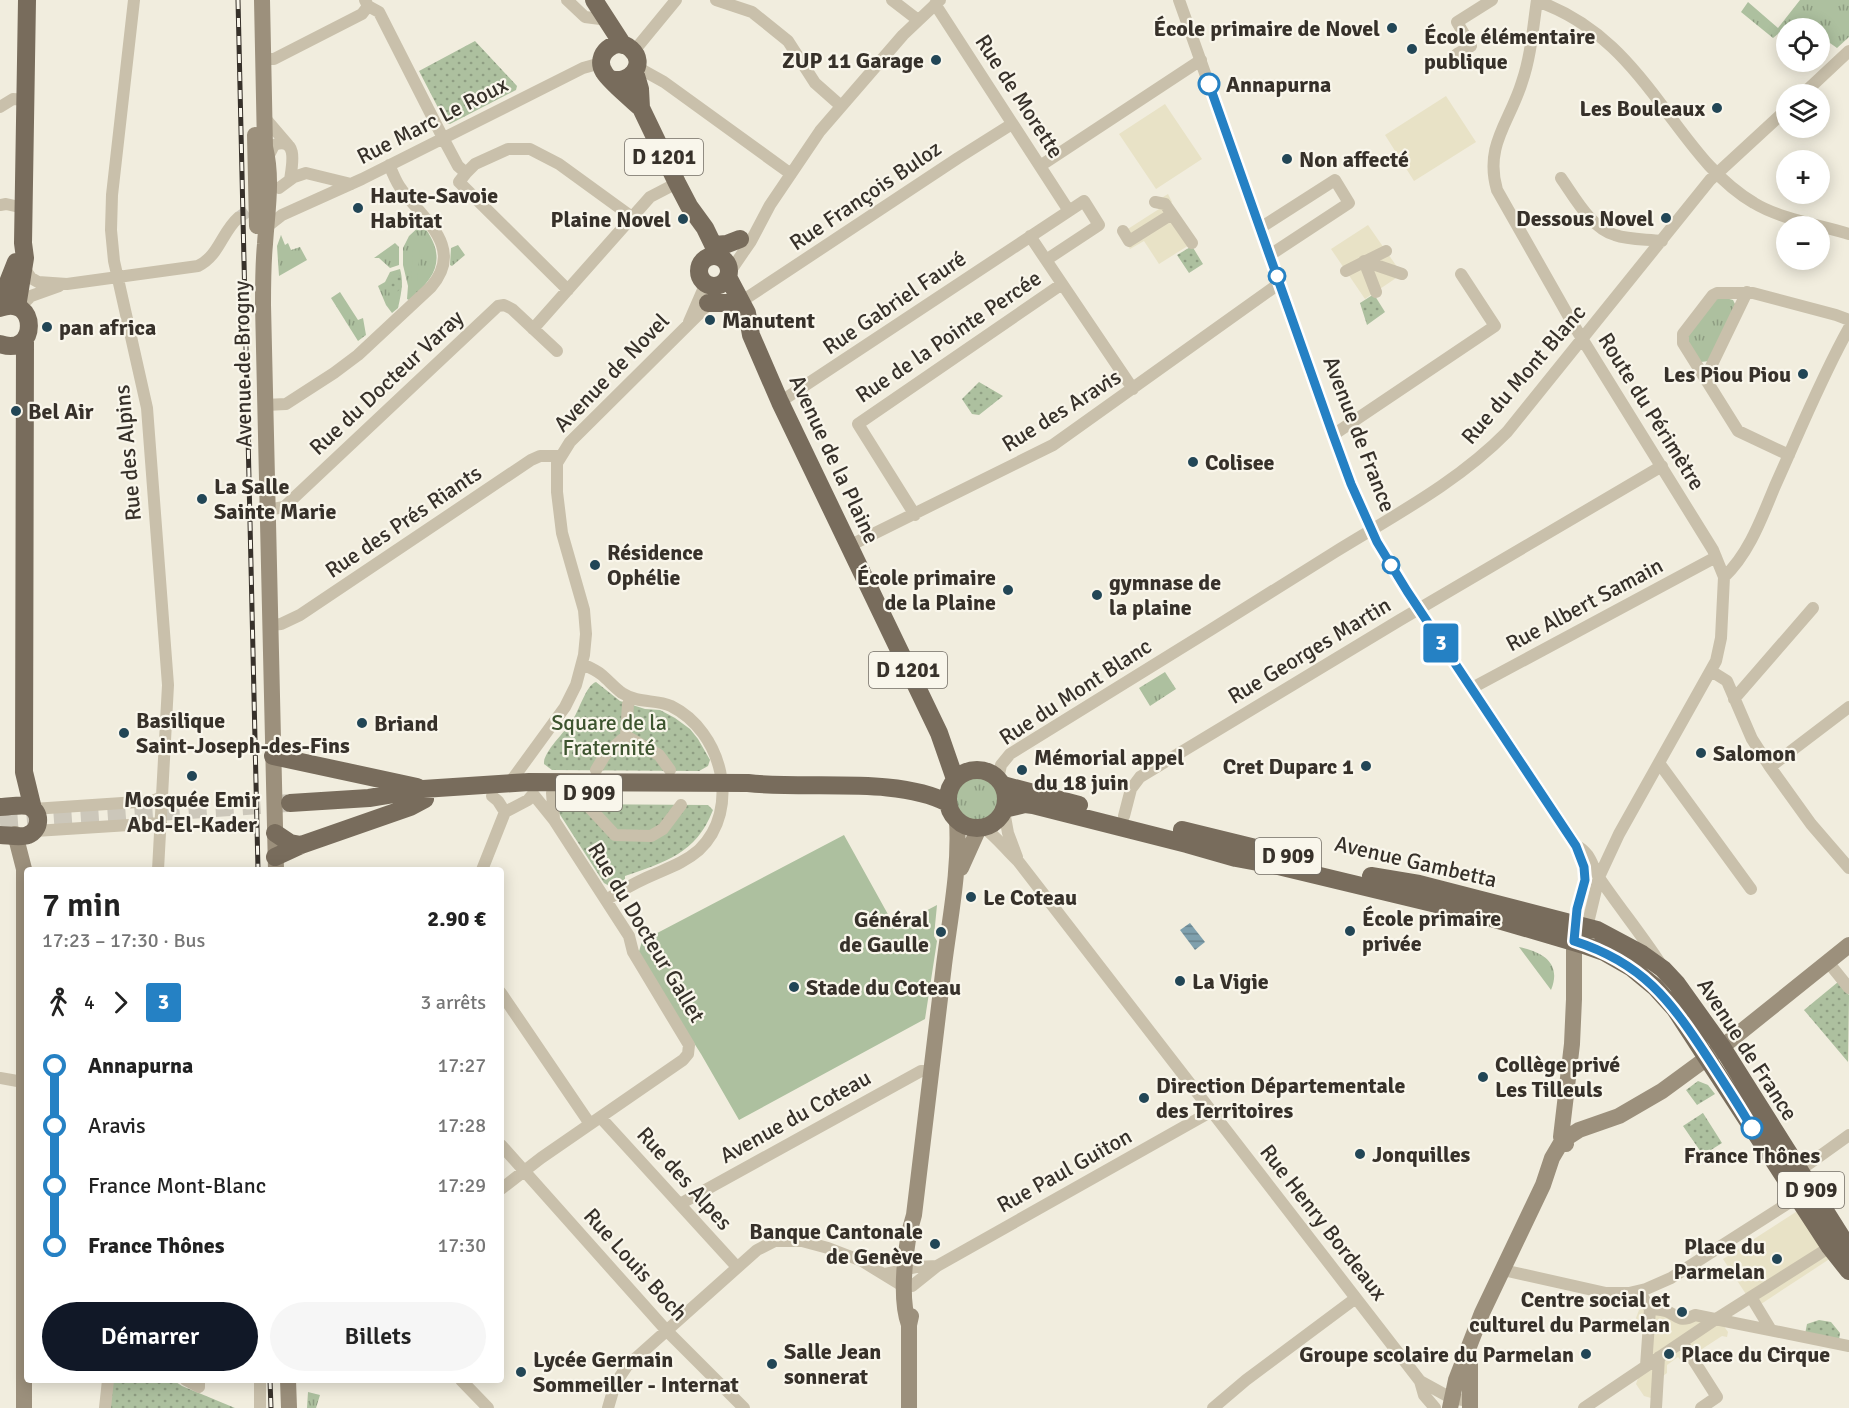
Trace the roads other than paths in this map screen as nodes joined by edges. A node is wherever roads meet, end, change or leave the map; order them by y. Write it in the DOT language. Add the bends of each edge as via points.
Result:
graph roads {
  1 [pos="27,0"];
  2 [pos="134,0"];
  3 [pos="253,0"];
  4 [pos="262,0"];
  5 [pos="567,0"];
  6 [pos="676,0"];
  7 [pos="716,0"];
  8 [pos="892,0"];
  9 [pos="1179,0"];
  10 [pos="1492,0"];
  11 [pos="1537,0"];
  12 [pos="938,2"];
  13 [pos="367,3"];
  14 [pos="600,12"];
  15 [pos="918,20"];
  16 [pos="1849,51"];
  17 [pos="1457,54"];
  18 [pos="622,58"];
  19 [pos="263,59"];
  20 [pos="1200,60"];
  21 [pos="1814,84"];
  22 [pos="255,88"];
  23 [pos="26,100"];
  24 [pos="841,106"];
  25 [pos="0,107"];
  26 [pos="641,108"];
  27 [pos="264,117"];
  28 [pos="1776,119"];
  29 [pos="1012,124"];
  30 [pos="443,138"];
  31 [pos="288,145"];
  32 [pos="268,157"];
  33 [pos="389,165"];
  34 [pos="1040,166"];
  35 [pos="309,173"];
  36 [pos="466,173"];
  37 [pos="790,174"];
  38 [pos="1717,174"];
  39 [pos="1562,178"];
  40 [pos="290,180"];
  41 [pos="320,181"];
  42 [pos="677,183"];
  43 [pos="351,184"];
  44 [pos="336,191"];
  45 [pos="316,200"];
  46 [pos="1155,202"];
  47 [pos="770,204"];
  48 [pos="0,205"];
  49 [pos="24,208"];
  50 [pos="1069,211"];
  51 [pos="270,213"];
  52 [pos="1173,214"];
  53 [pos="632,217"];
  54 [pos="238,218"];
  55 [pos="1260,228"];
  56 [pos="1123,231"];
  57 [pos="1849,234"];
  58 [pos="1030,236"];
  59 [pos="740,239"];
  60 [pos="1662,240"];
  61 [pos="23,243"];
  62 [pos="1192,243"];
  63 [pos="1386,250"];
  64 [pos="264,253"];
  65 [pos="1269,255"];
  66 [pos="1046,260"];
  67 [pos="1364,261"];
  68 [pos="24,268"];
  69 [pos="718,269"];
  70 [pos="1346,271"];
  71 [pos="1402,274"];
  72 [pos="1461,274"];
  73 [pos="117,277"];
  74 [pos="1280,283"];
  75 [pos="67,284"];
  76 [pos="1062,284"];
  77 [pos="568,290"];
  78 [pos="1376,292"];
  79 [pos="1747,292"];
  80 [pos="736,302"];
  81 [pos="708,303"];
  82 [pos="14,309"];
  83 [pos="1849,320"];
  84 [pos="689,323"];
  85 [pos="1849,328"];
  86 [pos="533,329"];
  87 [pos="1583,338"];
  88 [pos="7,344"];
  89 [pos="557,351"];
  90 [pos="1705,379"];
  91 [pos="1133,389"];
  92 [pos="780,402"];
  93 [pos="265,405"];
  94 [pos="1333,435"];
  95 [pos="1789,455"];
  96 [pos="560,456"];
  97 [pos="1662,466"];
  98 [pos="267,510"];
  99 [pos="915,515"];
  100 [pos="1371,530"];
  101 [pos="849,546"];
  102 [pos="1716,557"];
  103 [pos="1724,577"];
  104 [pos="1813,608"];
  105 [pos="1419,609"];
  106 [pos="270,625"];
  107 [pos="582,664"];
  108 [pos="1711,671"];
  109 [pos="1472,688"];
  110 [pos="1734,699"];
  111 [pos="628,704"];
  112 [pos="1849,706"];
  113 [pos="939,733"];
  114 [pos="626,736"];
  115 [pos="273,756"];
  116 [pos="1659,763"];
  117 [pos="1770,767"];
  118 [pos="596,770"];
  119 [pos="670,770"];
  120 [pos="981,770"];
  121 [pos="954,780"];
  122 [pos="1001,782"];
  123 [pos="508,783"];
  124 [pos="881,787"];
  125 [pos="722,788"];
  126 [pos="552,793"];
  127 [pos="533,794"];
  128 [pos="492,796"];
  129 [pos="162,797"];
  130 [pos="420,798"];
  131 [pos="290,803"];
  132 [pos="948,803"];
  133 [pos="590,805"];
  134 [pos="681,805"];
  135 [pos="16,807"];
  136 [pos="1004,810"];
  137 [pos="505,812"];
  138 [pos="1124,816"];
  139 [pos="161,817"];
  140 [pos="554,820"];
  141 [pos="957,820"];
  142 [pos="981,828"];
  143 [pos="34,831"];
  144 [pos="275,833"];
  145 [pos="8,835"];
  146 [pos="301,845"];
  147 [pos="1018,861"];
  148 [pos="275,864"];
  149 [pos="25,867"];
  150 [pos="158,867"];
  151 [pos="483,867"];
  152 [pos="1849,868"];
  153 [pos="24,869"];
  154 [pos="1593,872"];
  155 [pos="957,877"];
  156 [pos="1751,889"];
  157 [pos="606,900"];
  158 [pos="1580,934"];
  159 [pos="1849,945"];
  160 [pos="1828,962"];
  161 [pos="1663,969"];
  162 [pos="1849,988"];
  163 [pos="504,997"];
  164 [pos="1715,1053"];
  165 [pos="931,1071"];
  166 [pos="0,1078"];
  167 [pos="23,1082"];
  168 [pos="24,1109"];
  169 [pos="1212,1111"];
  170 [pos="596,1121"];
  171 [pos="1849,1135"];
  172 [pos="1574,1139"];
  173 [pos="504,1148"];
  174 [pos="524,1171"];
  175 [pos="1799,1172"];
  176 [pos="504,1188"];
  177 [pos="1798,1197"];
  178 [pos="680,1204"];
  179 [pos="1830,1247"];
  180 [pos="1849,1249"];
  181 [pos="937,1266"];
  182 [pos="737,1267"];
  183 [pos="909,1268"];
  184 [pos="1503,1270"];
  185 [pos="1849,1271"];
  186 [pos="884,1274"];
  187 [pos="908,1286"];
  188 [pos="1639,1291"];
  189 [pos="1356,1298"];
  190 [pos="1751,1298"];
  191 [pos="1650,1309"];
  192 [pos="1716,1319"];
  193 [pos="666,1330"];
  194 [pos="1771,1330"];
  195 [pos="1682,1342"];
  196 [pos="1849,1346"];
  197 [pos="1470,1347"];
  198 [pos="1659,1357"];
  199 [pos="1646,1366"];
  200 [pos="1420,1381"];
  201 [pos="24,1383"];
  202 [pos="108,1383"];
  203 [pos="260,1383"];
  204 [pos="288,1383"];
  205 [pos="464,1383"];
  206 [pos="1450,1403"];
  207 [pos="1469,1405"];
  208 [pos="24,1408"];
  209 [pos="105,1408"];
  210 [pos="260,1408"];
  211 [pos="288,1408"];
  212 [pos="488,1408"];
  213 [pos="608,1408"];
  214 [pos="744,1408"];
  215 [pos="909,1408"];
  216 [pos="1213,1408"];
  217 [pos="1435,1408"];
  218 [pos="1584,1408"];
  219 [pos="1656,1408"];
  220 [pos="1701,1408"];
  1 -- 23 [label="main road"];
  2 -- 73 [label="street, Rue des Alpins" via="112,204 111,238"];
  3 -- 22 [label="main road, Avenue de Brogny"];
  4 -- 19 [label="main road, Avenue de Brogny"];
  5 -- 14 [label="street" via="585,17"];
  6 -- 18 [label="street"];
  7 -- 24 [label="street" via="752,12 788,41 815,83"];
  8 -- 15 [label="street"];
  9 -- 20 [label="street, Avenue de France"];
  10 -- 17 [label="street" via="1456,22 1471,46"];
  11 -- 38 [label="street" via="1579,22 1614,47"];
  11 -- 87 [label="street, Route du Périmètre" via="1525,74 1497,138 1492,172 1500,199"];
  12 -- 15 [label="street, Avenue de Novel"];
  12 -- 29 [label="street, Rue de Morette"];
  13 -- 19 [label="street" via="362,14 274,59"];
  13 -- 30 [label="street" via="379,12"];
  14 -- 18 [label="main road, Avenue de la Plaine / D 1201"];
  15 -- 24 [label="street, Avenue de Novel"];
  16 -- 21 [label="street"];
  18 -- 26 [label="main road, Avenue de la Plaine / D 1201" via="640,89"];
  18 -- 26 [label="main road, Avenue de la Plaine / D 1201" via="627,79 611,79"];
  18 -- 30 [label="street, Rue Marc Le Roux" via="583,68"];
  18 -- 37 [label="street" via="664,82"];
  19 -- 27 [label="main road, Avenue de Brogny"];
  20 -- 34 [label="street"];
  20 -- 55 [label="street, Avenue de France"];
  22 -- 27 [label="main road"];
  22 -- 51 [label="main road, Avenue de Brogny" via="256,185"];
  23 -- 25 [label="street" via="13,99"];
  23 -- 49 [label="main road"];
  24 -- 37 [label="street, Avenue de Novel"];
  26 -- 42 [label="main road, Avenue de la Plaine / D 1201"];
  27 -- 31 [label="street"];
  27 -- 32 [label="main road, Avenue de Brogny"];
  28 -- 38 [label="street, Rue du Mont Blanc"];
  29 -- 34 [label="street, Rue de Morette"];
  29 -- 80 [label="street, Rue François Buloz"];
  30 -- 33 [label="street, Rue Marc Le Roux"];
  30 -- 36 [label="street"];
  31 -- 32 [label="street" via="274,145"];
  31 -- 40 [label="street" via="292,160"];
  32 -- 51 [label="main road, Avenue de Brogny"];
  33 -- 43 [label="street, Rue Marc Le Roux"];
  33 -- 93 [label="street" via="401,190 441,240 444,255 439,276 346,364 286,404"];
  34 -- 50 [label="street, Rue de Morette"];
  35 -- 40 [label="street"];
  35 -- 41 [label="street"];
  35 -- 43 [label="street"];
  36 -- 53 [label="street" via="475,164 508,149 530,149 559,164"];
  36 -- 77 [label="street" via="459,182"];
  37 -- 47 [label="street, Avenue de Novel"];
  38 -- 57 [label="street" via="1762,207"];
  38 -- 60 [label="street, Rue du Mont Blanc"];
  39 -- 60 [label="street" via="1604,230 1620,237"];
  40 -- 51 [label="street"];
  41 -- 44 [label="street"];
  41 -- 45 [label="street"];
  42 -- 53 [label="street" via="653,194"];
  42 -- 69 [label="main road, Avenue de la Plaine / D 1201" via="705,228"];
  43 -- 44 [label="street, Rue Marc Le Roux"];
  44 -- 45 [label="street, Rue Marc Le Roux"];
  45 -- 51 [label="street, Rue Marc Le Roux"];
  46 -- 52 [label="street" via="1165,204"];
  47 -- 59 [label="street, Avenue de Novel"];
  47 -- 69 [label="street, Avenue de Novel" via="751,240"];
  48 -- 49 [label="street"];
  49 -- 61 [label="main road"];
  50 -- 58 [label="street"];
  50 -- 66 [label="street" via="1084,201 1099,225"];
  51 -- 64 [label="main road, Avenue de Brogny"];
  51 -- 64 [label="street" via="273,230"];
  52 -- 56 [label="street" via="1129,241"];
  52 -- 62 [label="street"];
  53 -- 77 [label="street"];
  54 -- 73 [label="street" via="205,263"];
  55 -- 65 [label="street, Avenue de France"];
  55 -- 65 [label="street" via="1335,180 1349,203"];
  58 -- 66 [label="street"];
  58 -- 92 [label="street, Rue Gabriel Fauré"];
  59 -- 69 [label="main road" via="728,244"];
  60 -- 87 [label="street, Rue du Mont Blanc"];
  61 -- 68 [label="main road"];
  61 -- 82 [label="main road" via="5,290"];
  63 -- 67 [label="street"];
  64 -- 93 [label="main road, Avenue de Brogny"];
  65 -- 74 [label="street, Avenue de France"];
  66 -- 76 [label="street"];
  67 -- 70 [label="street"];
  67 -- 71 [label="street"];
  67 -- 78 [label="street"];
  68 -- 75 [label="street" via="38,282"];
  68 -- 82 [label="main road"];
  69 -- 80 [label="main road, Avenue de la Plaine / D 1201"];
  69 -- 81 [label="street, Avenue de Novel"];
  69 -- 84 [label="street, Avenue de Novel"];
  72 -- 94 [label="street" via="1495,326"];
  73 -- 75 [label="street"];
  73 -- 129 [label="street, Rue des Alpins" via="147,408 168,692"];
  74 -- 91 [label="street, Rue des Aravis"];
  74 -- 94 [label="street, Avenue de France"];
  75 -- 82 [label="street" via="37,294"];
  76 -- 91 [label="street"];
  76 -- 99 [label="street, Rue de la Pointe Percée" via="858,424"];
  77 -- 86 [label="street"];
  79 -- 83 [label="street"];
  79 -- 90 [label="street"];
  79 -- 90 [label="street" via="1715,294 1683,334 1683,343"];
  80 -- 81 [label="main road"];
  80 -- 92 [label="main road, Avenue de la Plaine / D 1201" via="747,313 751,335"];
  81 -- 84 [label="street, Avenue de Novel"];
  82 -- 88 [label="main road" via="30,328"];
  84 -- 96 [label="street, Avenue de Novel"];
  85 -- 95 [label="street"];
  86 -- 89 [label="street, Rue du Docteur Varay"];
  86 -- 98 [label="street, Rue du Docteur Varay" via="508,306 495,308 284,507"];
  87 -- 97 [label="street, Route du Périmètre"];
  87 -- 100 [label="street, Rue du Mont Blanc" via="1484,455"];
  88 -- 135 [label="main road" via="24,370 24,772"];
  90 -- 95 [label="street" via="1738,431"];
  91 -- 99 [label="street, Rue des Aravis" via="1042,452"];
  92 -- 101 [label="main road, Avenue de la Plaine / D 1201"];
  93 -- 98 [label="main road, Avenue de Brogny"];
  94 -- 100 [label="street, Avenue de France"];
  95 -- 103 [label="street" via="1757,527 1735,566"];
  96 -- 106 [label="street, Rue des Prés Riants" via="534,458 300,615"];
  96 -- 107 [label="street, Avenue de Novel" via="556,479 559,519 586,626"];
  97 -- 102 [label="street, Route du Périmètre"];
  97 -- 105 [label="street, Rue Georges Martin"];
  98 -- 106 [label="main road, Avenue de Brogny"];
  99 -- 101 [label="street, Rue des Aravis"];
  100 -- 105 [label="street, Avenue de France"];
  100 -- 122 [label="street, Rue du Mont Blanc" via="1010,754 1001,765"];
  101 -- 113 [label="main road, Avenue de la Plaine / D 1201"];
  102 -- 103 [label="street, Route du Périmètre"];
  102 -- 109 [label="street, Rue Albert Samain"];
  103 -- 108 [label="street" via="1720,646"];
  104 -- 110 [label="street"];
  105 -- 109 [label="street, Avenue de France"];
  105 -- 138 [label="street, Rue Georges Martin" via="1140,777 1131,789"];
  106 -- 115 [label="main road, Avenue de Brogny"];
  107 -- 123 [label="street, Avenue de Novel" via="565,707"];
  107 -- 125 [label="street" via="599,672 623,694 643,702 668,705 690,720 714,752"];
  108 -- 110 [label="street" via="1727,681"];
  108 -- 116 [label="street"];
  109 -- 154 [label="street, Avenue de France"];
  110 -- 117 [label="street"];
  111 -- 114 [label="street"];
  112 -- 117 [label="street"];
  113 -- 120 [label="main road, Avenue de la Plaine / D 1201" via="958,754"];
  113 -- 121 [label="main road, Avenue de la Plaine / D 1201"];
  114 -- 118 [label="street" via="605,755"];
  114 -- 119 [label="street" via="659,755"];
  115 -- 130 [label="main road" via="405,783"];
  115 -- 144 [label="main road, Avenue de Brogny"];
  116 -- 154 [label="street"];
  116 -- 156 [label="street"];
  117 -- 152 [label="street"];
  120 -- 121 [label="main road" via="964,772"];
  120 -- 122 [label="main road"];
  121 -- 124 [label="main road, D 909"];
  121 -- 132 [label="main road"];
  122 -- 136 [label="main road" via="1006,795"];
  122 -- 138 [label="main road, Avenue Gambetta / D 909"];
  123 -- 125 [label="main road, D 909"];
  123 -- 130 [label="main road, D 909"];
  124 -- 125 [label="main road, D 909"];
  124 -- 132 [label="main road, D 909" via="925,793"];
  125 -- 126 [label="main road, D 909"];
  125 -- 157 [label="street" via="719,817 696,852"];
  126 -- 127 [label="main road, D 909"];
  126 -- 140 [label="street, Rue du Docteur Gallet"];
  127 -- 128 [label="main road, D 909"];
  127 -- 137 [label="street"];
  127 -- 140 [label="street, Rue du Docteur Gallet"];
  128 -- 130 [label="main road, D 909"];
  128 -- 137 [label="street"];
  129 -- 135 [label="street" via="152,801"];
  129 -- 139 [label="street, Rue des Alpins"];
  130 -- 131 [label="main road, D 909"];
  130 -- 146 [label="main road"];
  132 -- 141 [label="main road"];
  133 -- 134 [label="street" via="615,835 651,836 663,829"];
  135 -- 143 [label="main road" via="38,820"];
  135 -- 145 [label="main road" via="9,813"];
  136 -- 142 [label="main road" via="997,820"];
  136 -- 147 [label="street, Rue Henry Bordeaux"];
  136 -- 158 [label="main road, Avenue Gambetta / D 909" via="1033,805 1527,928"];
  137 -- 151 [label="street"];
  138 -- 158 [label="main road, Avenue Gambetta / D 909" via="1377,878 1419,884"];
  139 -- 143 [label="street"];
  139 -- 150 [label="street, Rue des Alpins"];
  140 -- 157 [label="street, Rue du Docteur Gallet"];
  141 -- 142 [label="main road" via="965,826"];
  141 -- 155 [label="main road"];
  142 -- 147 [label="street, Rue Henry Bordeaux"];
  142 -- 155 [label="main road"];
  143 -- 145 [label="main road" via="23,836"];
  143 -- 149 [label="main road"];
  144 -- 146 [label="main road"];
  144 -- 148 [label="main road, Avenue de Brogny"];
  145 -- 153 [label="main road"];
  146 -- 148 [label="main road"];
  147 -- 169 [label="street, Rue Henry Bordeaux"];
  153 -- 167 [label="main road"];
  154 -- 158 [label="street"];
  154 -- 161 [label="street, Avenue de France" via="1643,936"];
  155 -- 165 [label="main road"];
  157 -- 170 [label="street, Rue du Docteur Gallet" via="688,1041 689,1050 683,1060"];
  158 -- 161 [label="main road, Avenue de France / D 909" via="1611,936"];
  158 -- 164 [label="main road, Avenue de France / D 909" via="1639,974 1681,1018 1691,1019"];
  158 -- 172 [label="main road" via="1571,1067"];
  159 -- 160 [label="main road"];
  160 -- 162 [label="street"];
  160 -- 164 [label="main road"];
  161 -- 164 [label="main road, Avenue de France / D 909" via="1693,1005"];
  163 -- 170 [label="street, Rue des Alpes"];
  164 -- 172 [label="main road" via="1656,1095"];
  164 -- 175 [label="main road, Avenue de France / D 909" via="1743,1082"];
  164 -- 177 [label="main road, Avenue de France / D 909"];
  165 -- 178 [label="street, Avenue du Coteau" via="921,1071"];
  165 -- 183 [label="main road"];
  166 -- 167 [label="street"];
  167 -- 168 [label="main road"];
  169 -- 181 [label="street, Rue Paul Guiton"];
  169 -- 189 [label="street, Rue Henry Bordeaux"];
  170 -- 174 [label="street, Rue du Docteur Gallet"];
  170 -- 178 [label="street, Rue des Alpes"];
  171 -- 175 [label="street"];
  172 -- 184 [label="main road" via="1552,1158"];
  173 -- 174 [label="street, Rue Louis Boch"];
  174 -- 176 [label="street, Rue du Docteur Gallet"];
  174 -- 193 [label="street, Rue Louis Boch"];
  175 -- 180 [label="main road, Avenue de France / D 909"];
  177 -- 179 [label="main road, Avenue de France / D 909"];
  177 -- 188 [label="street" via="1662,1283"];
  178 -- 182 [label="street, Rue des Alpes"];
  179 -- 185 [label="main road, Avenue de France / D 909"];
  179 -- 190 [label="street"];
  181 -- 183 [label="street, Rue Paul Guiton"];
  181 -- 187 [label="street, Rue Paul Guiton"];
  182 -- 186 [label="street" via="768,1243 788,1240 839,1252"];
  182 -- 193 [label="street"];
  183 -- 186 [label="street, Rue Paul Guiton"];
  183 -- 187 [label="main road"];
  184 -- 188 [label="street" via="1606,1293"];
  184 -- 197 [label="main road"];
  186 -- 187 [label="street"];
  187 -- 215 [label="main road" via="912,1313"];
  188 -- 191 [label="street"];
  189 -- 200 [label="street, Rue Henry Bordeaux"];
  189 -- 216 [label="street"];
  190 -- 192 [label="street"];
  190 -- 194 [label="street"];
  191 -- 192 [label="street" via="1669,1312 1680,1319 1695,1315"];
  191 -- 199 [label="street"];
  192 -- 194 [label="street"];
  192 -- 195 [label="street"];
  193 -- 213 [label="street" via="623,1371"];
  193 -- 214 [label="street, Rue Louis Boch"];
  194 -- 196 [label="street"];
  195 -- 198 [label="street"];
  195 -- 220 [label="street" via="1717,1397"];
  197 -- 206 [label="main road"];
  197 -- 207 [label="main road"];
  198 -- 199 [label="street"];
  198 -- 219 [label="street"];
  199 -- 218 [label="street"];
  200 -- 206 [label="street, Rue Henry Bordeaux"];
  200 -- 217 [label="street, Rue Henry Bordeaux" via="1424,1395"];
  201 -- 208 [label="main road"];
  202 -- 209 [label="street"];
  203 -- 210 [label="street"];
  204 -- 211 [label="main road"];
  205 -- 212 [label="street"];
  206 -- 207 [label="street, Rue Henry Bordeaux"];
}
